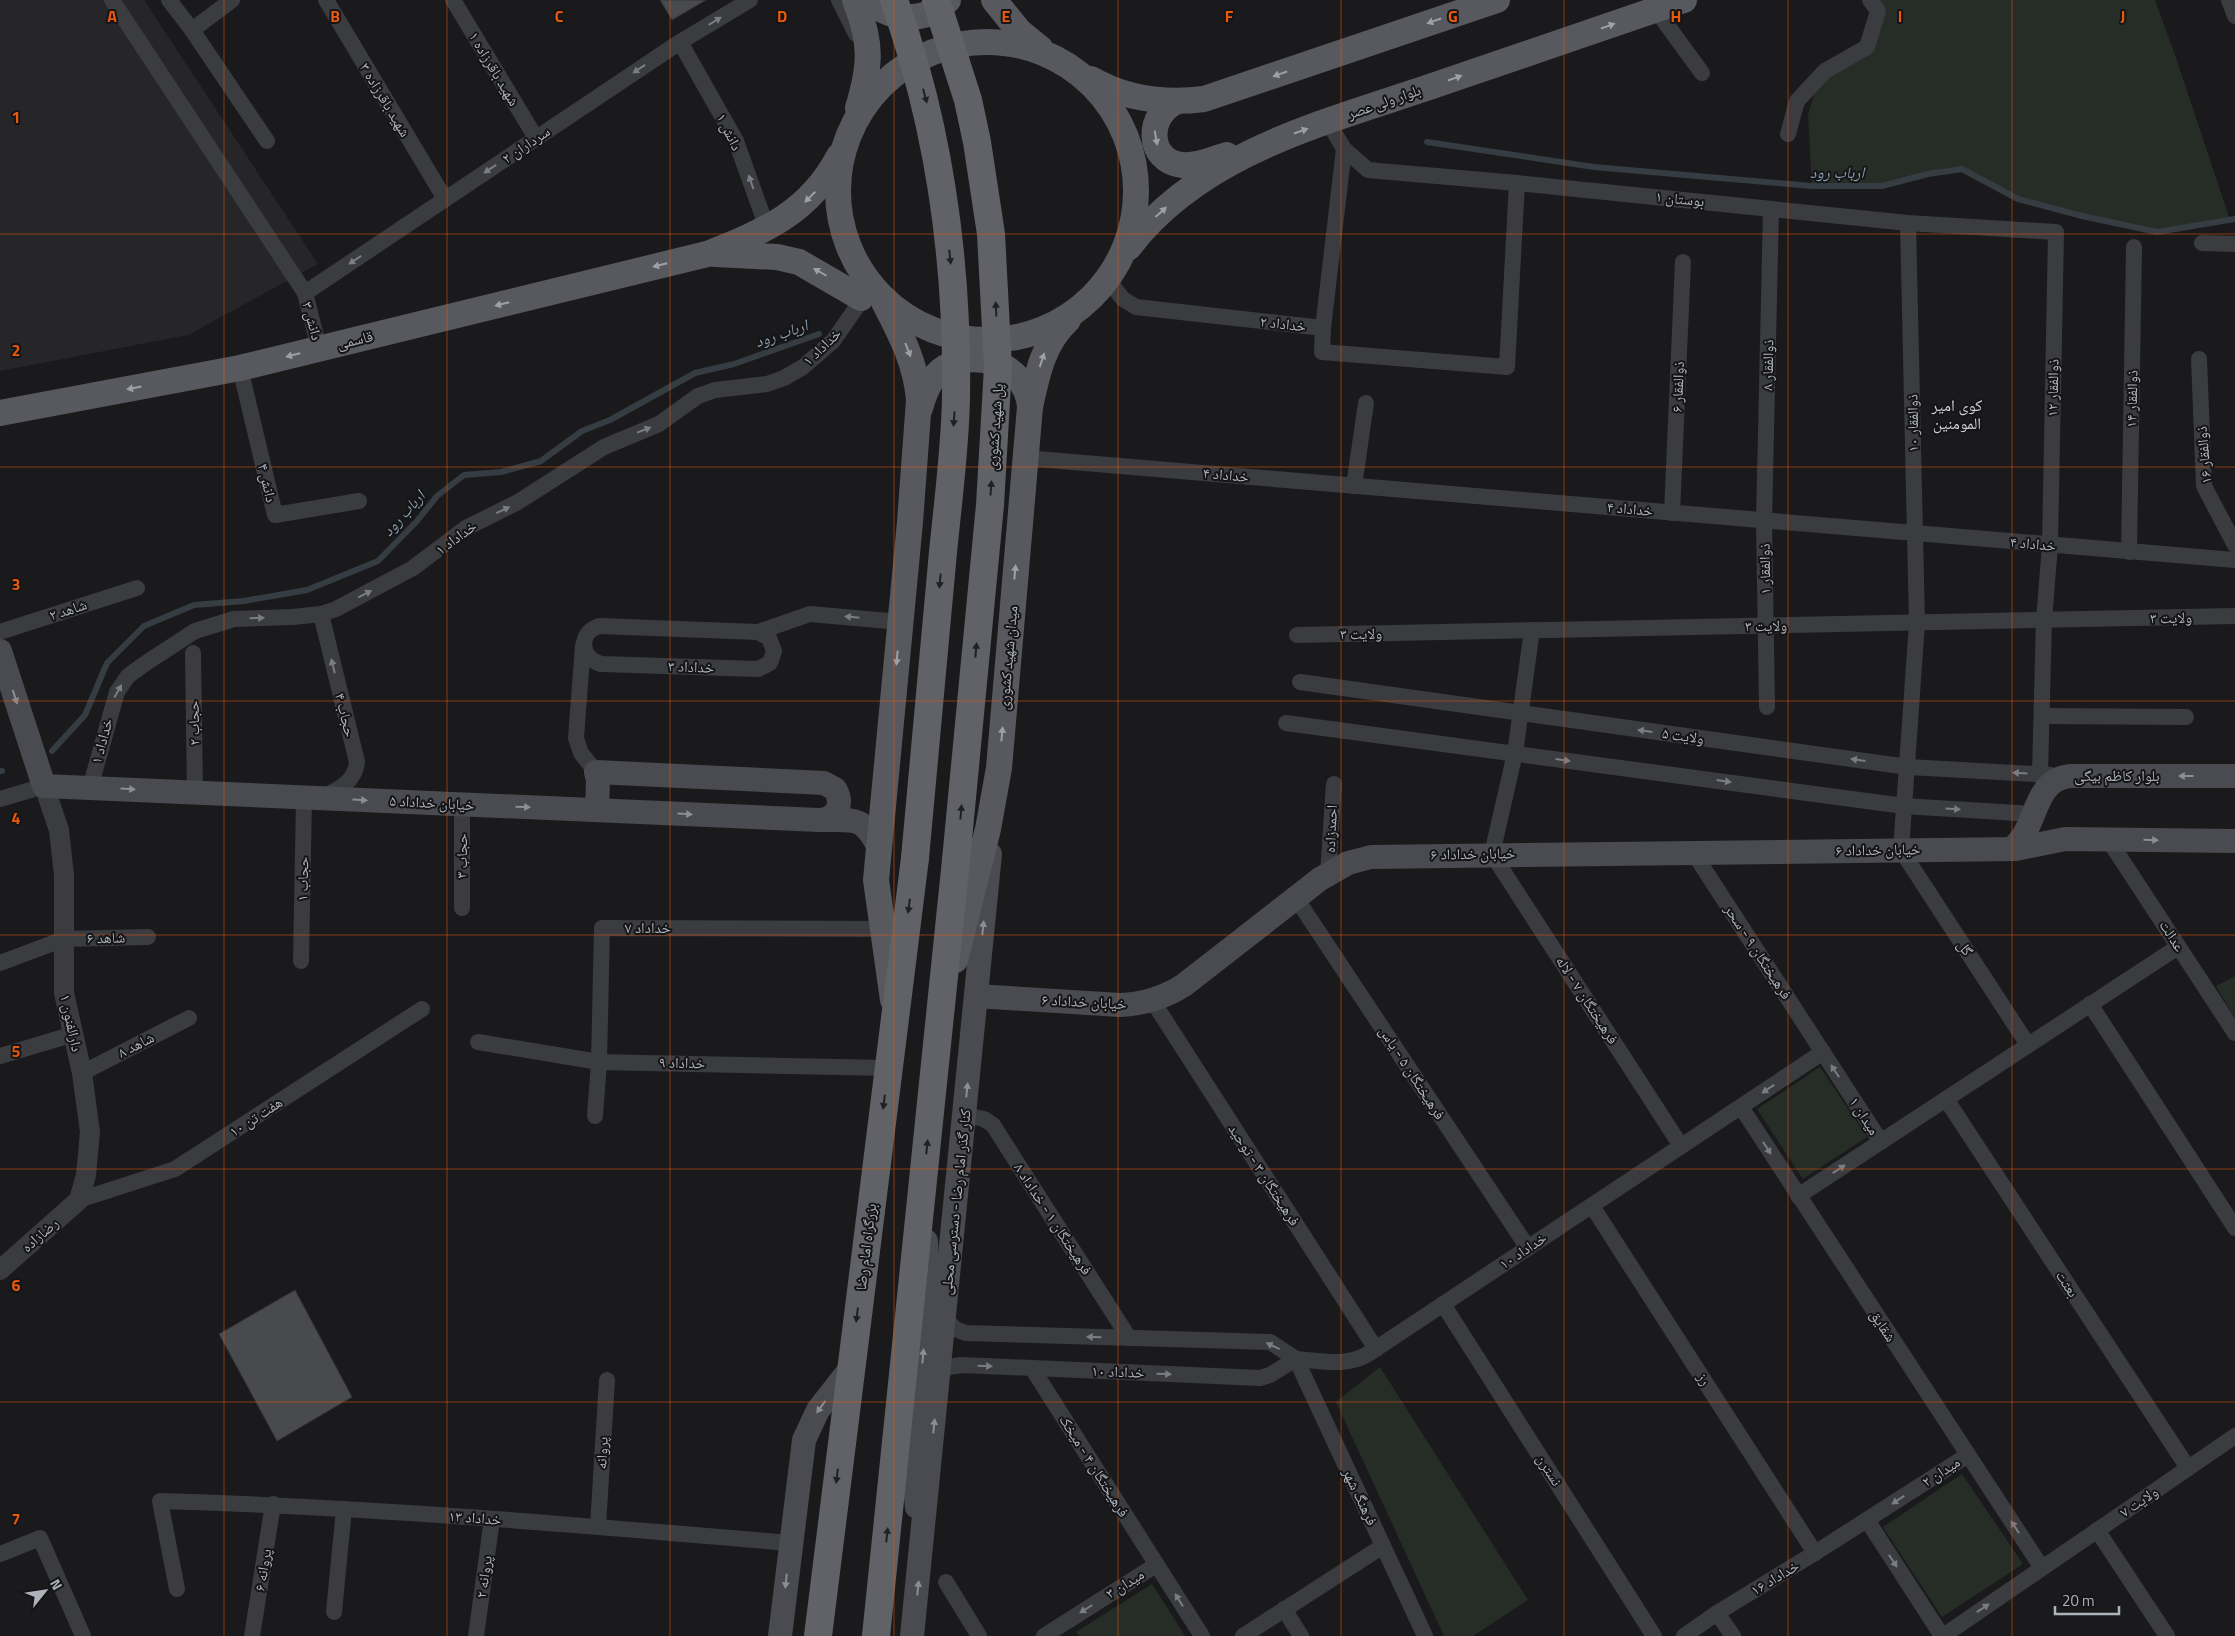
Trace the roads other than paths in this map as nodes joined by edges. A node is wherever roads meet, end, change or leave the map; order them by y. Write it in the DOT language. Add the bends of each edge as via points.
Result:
graph roads {
  1 [pos="112,0"];
  2 [pos="169,0"];
  3 [pos="232,0"];
  4 [pos="326,0"];
  5 [pos="453,0"];
  6 [pos="750,0"];
  7 [pos="839,0"];
  8 [pos="855,0"];
  9 [pos="868,0"];
  10 [pos="894,0"];
  11 [pos="936,0"];
  12 [pos="948,0"];
  13 [pos="994,0"];
  14 [pos="1497,0"];
  15 [pos="1684,0"];
  16 [pos="1870,0"];
  17 [pos="2229,0"];
  18 [pos="1656,10"];
  19 [pos="2235,16"];
  20 [pos="192,30"];
  21 [pos="680,42"];
  22 [pos="869,59"];
  23 [pos="1058,61"];
  24 [pos="1702,73"];
  25 [pos="1178,101"];
  26 [pos="1328,122"];
  27 [pos="1788,134"];
  28 [pos="849,135"];
  29 [pos="536,138"];
  30 [pos="1273,140"];
  31 [pos="267,141"];
  32 [pos="1344,149"];
  33 [pos="1516,183"];
  34 [pos="445,199"];
  35 [pos="1771,209"];
  36 [pos="1908,223"];
  37 [pos="767,228"];
  38 [pos="2056,232"];
  39 [pos="2202,243"];
  40 [pos="2235,244"];
  41 [pos="2134,247"];
  42 [pos="707,254"];
  43 [pos="1683,262"];
  44 [pos="1113,270"];
  45 [pos="870,291"];
  46 [pos="305,293"];
  47 [pos="1082,305"];
  48 [pos="1323,328"];
  49 [pos="319,348"];
  50 [pos="2199,358"];
  51 [pos="240,368"];
  52 [pos="1366,403"];
  53 [pos="1030,407"];
  54 [pos="0,413"];
  55 [pos="918,416"];
  56 [pos="1025,458"];
  57 [pos="1354,486"];
  58 [pos="359,501"];
  59 [pos="1672,513"];
  60 [pos="1764,521"];
  61 [pos="1916,534"];
  62 [pos="2050,545"];
  63 [pos="2235,545"];
  64 [pos="2129,552"];
  65 [pos="2235,560"];
  66 [pos="137,588"];
  67 [pos="321,614"];
  68 [pos="2235,616"];
  69 [pos="2044,620"];
  70 [pos="900,622"];
  71 [pos="1918,623"];
  72 [pos="1767,626"];
  73 [pos="1532,630"];
  74 [pos="0,632"];
  75 [pos="758,632"];
  76 [pos="1297,635"];
  77 [pos="584,643"];
  78 [pos="0,650"];
  79 [pos="193,653"];
  80 [pos="1300,682"];
  81 [pos="1767,707"];
  82 [pos="1522,714"];
  83 [pos="2042,716"];
  84 [pos="2186,717"];
  85 [pos="1286,722"];
  86 [pos="1515,753"];
  87 [pos="1908,767"];
  88 [pos="999,768"];
  89 [pos="596,772"];
  90 [pos="2040,774"];
  91 [pos="2068,776"];
  92 [pos="2235,776"];
  93 [pos="1334,784"];
  94 [pos="44,786"];
  95 [pos="90,788"];
  96 [pos="195,792"];
  97 [pos="312,798"];
  98 [pos="0,799"];
  99 [pos="462,804"];
  100 [pos="1904,806"];
  101 [pos="598,810"];
  102 [pos="2034,814"];
  103 [pos="819,820"];
  104 [pos="2071,839"];
  105 [pos="2108,839"];
  106 [pos="2235,841"];
  107 [pos="879,848"];
  108 [pos="2013,849"];
  109 [pos="1901,850"];
  110 [pos="1693,852"];
  111 [pos="1492,854"];
  112 [pos="1328,874"];
  113 [pos="1296,898"];
  114 [pos="462,908"];
  115 [pos="883,929"];
  116 [pos="148,937"];
  117 [pos="64,938"];
  118 [pos="2178,946"];
  119 [pos="301,960"];
  120 [pos="0,963"];
  121 [pos="976,996"];
  122 [pos="1152,1000"];
  123 [pos="2090,1004"];
  124 [pos="422,1009"];
  125 [pos="895,1014"];
  126 [pos="189,1018"];
  127 [pos="940,1021"];
  128 [pos="2235,1033"];
  129 [pos="74,1034"];
  130 [pos="478,1042"];
  131 [pos="2028,1045"];
  132 [pos="1823,1052"];
  133 [pos="0,1056"];
  134 [pos="599,1062"];
  135 [pos="888,1068"];
  136 [pos="82,1073"];
  137 [pos="1946,1099"];
  138 [pos="1741,1107"];
  139 [pos="965,1115"];
  140 [pos="595,1116"];
  141 [pos="1881,1142"];
  142 [pos="1681,1146"];
  143 [pos="923,1187"];
  144 [pos="1798,1196"];
  145 [pos="79,1200"];
  146 [pos="1592,1206"];
  147 [pos="2235,1228"];
  148 [pos="1528,1248"];
  149 [pos="0,1270"];
  150 [pos="1444,1304"];
  151 [pos="945,1318"];
  152 [pos="1129,1338"];
  153 [pos="1376,1349"];
  154 [pos="1296,1359"];
  155 [pos="851,1368"];
  156 [pos="1032,1368"];
  157 [pos="939,1375"];
  158 [pos="606,1380"];
  159 [pos="2235,1436"];
  160 [pos="1968,1455"];
  161 [pos="2188,1468"];
  162 [pos="273,1504"];
  163 [pos="344,1509"];
  164 [pos="492,1519"];
  165 [pos="1866,1520"];
  166 [pos="598,1526"];
  167 [pos="2097,1530"];
  168 [pos="790,1543"];
  169 [pos="922,1543"];
  170 [pos="1383,1546"];
  171 [pos="1815,1553"];
  172 [pos="0,1554"];
  173 [pos="1156,1565"];
  174 [pos="2042,1568"];
  175 [pos="946,1582"];
  176 [pos="177,1590"];
  177 [pos="1284,1610"];
  178 [pos="334,1612"];
  179 [pos="1717,1612"];
  180 [pos="1053,1634"];
  181 [pos="83,1636"];
  182 [pos="252,1636"];
  183 [pos="476,1636"];
  184 [pos="780,1636"];
  185 [pos="818,1636"];
  186 [pos="876,1636"];
  187 [pos="912,1636"];
  188 [pos="979,1636"];
  189 [pos="1202,1636"];
  190 [pos="1243,1636"];
  191 [pos="1301,1636"];
  192 [pos="1426,1636"];
  193 [pos="1654,1636"];
  194 [pos="1684,1636"];
  195 [pos="1733,1636"];
  196 [pos="1942,1636"];
  197 [pos="2167,1636"];
  1 -- 46 [label="street, دانش ۳"];
  2 -- 20 [label="street"];
  3 -- 20 [label="street"];
  4 -- 34 [label="street, شهید باقرزاده ۳"];
  5 -- 29 [label="street, شهید باقرزاده ۱"];
  21 -- 6 [label="street, سرداران ۲, one-way"];
  7 -- 22 [label="street"];
  8 -- 22 [label="main road, میدان شهید کشوری" via="863,22"];
  9 -- 12 [label="main road" via="889,14 914,18 938,9"];
  10 -- 125 [label="highway, بزرگراه امام رضا, one-way, bridge" via="918,74 936,146 952,275 956,370 950,474 915,858"];
  127 -- 11 [label="highway, پل شهید کشوری, one-way, bridge" via="990,505 998,367 991,234 977,142 968,100"];
  13 -- 23 [label="main road, میدان شهید کشوری" via="1019,31"];
  14 -- 25 [label="main road, one-way" via="1216,96"];
  15 -- 18 [label="main road, بلوار ولی عصر"];
  16 -- 27 [label="street" via="1878,10 1867,46 1825,71 1797,101"];
  17 -- 19 [label="street"];
  18 -- 24 [label="street"];
  26 -- 18 [label="main road, بلوار ولی عصر, one-way"];
  20 -- 31 [label="street"];
  21 -- 29 [label="street, سرداران ۲, one-way"];
  37 -- 21 [label="street, دانش ۱, one-way" via="736,141"];
  22 -- 28 [label="main road, میدان شهید کشوری"];
  23 -- 25 [label="main road" via="1121,93"];
  23 -- 28 [label="main road, میدان شهید کشوری" via="1026,47 998,42 968,43 939,50 912,62 888,80 868,102"];
  23 -- 44 [label="main road, میدان شهید کشوری" via="1087,81 1106,102 1130,152 1135,208 1129,236"];
  25 -- 30 [label="main road, one-way" via="1161,112 1154,127 1156,144 1172,162 1191,166"];
  30 -- 26 [label="main road, بلوار ولی عصر, one-way"];
  26 -- 32 [label="street, بوستان ۱"];
  28 -- 37 [label="main road, one-way" via="828,176 809,199"];
  28 -- 45 [label="main road, میدان شهید کشوری" via="839,179 841,217"];
  29 -- 34 [label="street, سرداران ۲, one-way"];
  44 -- 30 [label="main road, بلوار ولی عصر, one-way" via="1143,229 1164,208 1197,184"];
  32 -- 33 [label="street, بوستان ۱" via="1368,170"];
  32 -- 48 [label="street"];
  33 -- 35 [label="street, بوستان ۱"];
  33 -- 48 [label="street, خداداد ۲" via="1507,367 1322,352"];
  34 -- 46 [label="street, سرداران ۲, one-way"];
  35 -- 36 [label="street, بوستان ۱"];
  35 -- 60 [label="street, ذوالفقار ۸"];
  36 -- 38 [label="street, بوستان ۱"];
  36 -- 61 [label="street, ذوالفقار ۱۰"];
  37 -- 42 [label="main road"];
  38 -- 62 [label="street, ذوالفقار ۱۲"];
  39 -- 40 [label="street"];
  41 -- 64 [label="street, ذوالفقار ۱۴"];
  45 -- 42 [label="main road, one-way" via="799,262 777,257"];
  42 -- 49 [label="main road, قاسمی, one-way"];
  43 -- 59 [label="street, ذوالفقار ۶"];
  44 -- 47 [label="main road, میدان شهید کشوری"];
  44 -- 48 [label="street, خداداد ۲" via="1123,299 1136,307"];
  45 -- 47 [label="main road, میدان شهید کشوری" via="918,323 946,334 976,339 1006,338 1034,332 1060,321"];
  45 -- 55 [label="main road, میدان شهید کشوری, one-way" via="905,342 914,367"];
  67 -- 45 [label="street, خداداد ۱, one-way" via="404,573 476,522 518,502 604,447 659,424 698,396 715,390 767,384 793,373 833,341"];
  46 -- 49 [label="street, دانش ۳"];
  53 -- 47 [label="main road, میدان شهید کشوری, one-way" via="1050,340"];
  49 -- 51 [label="main road, قاسمی, one-way"];
  50 -- 63 [label="street, ذوالفقار ۱۶" via="2204,486"];
  51 -- 54 [label="main road, قاسمی, one-way"];
  51 -- 58 [label="street, دانش ۴" via="275,515"];
  52 -- 57 [label="street"];
  53 -- 55 [label="main road" via="1026,392 1010,370 991,361 971,358 951,364 935,376 927,388"];
  53 -- 56 [label="main road, میدان شهید کشوری"];
  55 -- 70 [label="main road, میدان شهید کشوری"];
  56 -- 57 [label="street, خداداد ۴"];
  88 -- 56 [label="main road, میدان شهید کشوری, one-way"];
  57 -- 59 [label="street, خداداد ۴"];
  59 -- 60 [label="street, خداداد ۴"];
  60 -- 61 [label="street, خداداد ۴"];
  60 -- 72 [label="street, ذوالفقار ۱"];
  61 -- 62 [label="street, خداداد ۴"];
  61 -- 71 [label="street, ذوالفقار ۱۰"];
  62 -- 64 [label="street, خداداد ۴"];
  62 -- 69 [label="street, ذوالفقار ۱۲"];
  64 -- 65 [label="street, خداداد ۴"];
  66 -- 74 [label="street, شاهد ۲"];
  95 -- 67 [label="street, خداداد ۱, one-way" via="114,700 122,684 135,670 195,631 234,619"];
  97 -- 67 [label="street, حجاب ۴, one-way" via="346,784 356,770 357,762"];
  68 -- 69 [label="street, ولایت ۳"];
  69 -- 71 [label="street, ولایت ۳"];
  69 -- 83 [label="street, ذوالفقار ۱۲"];
  70 -- 75 [label="street, one-way" via="810,614"];
  70 -- 107 [label="main road, میدان شهید کشوری, one-way"];
  71 -- 72 [label="street, ولایت ۳"];
  71 -- 87 [label="street, ذوالفقار ۱۰"];
  72 -- 73 [label="street, ولایت ۳"];
  72 -- 81 [label="street, ذوالفقار ۱"];
  73 -- 76 [label="street, ولایت ۳"];
  73 -- 82 [label="street"];
  75 -- 77 [label="street" via="599,626 588,632"];
  75 -- 77 [label="street, خداداد ۳" via="769,638 774,651 770,663 758,670 600,664 590,659"];
  77 -- 89 [label="street" via="576,738 581,753"];
  78 -- 94 [label="main road, one-way"];
  79 -- 96 [label="street, حجاب ۲"];
  80 -- 82 [label="street, ولایت ۵"];
  82 -- 86 [label="street"];
  87 -- 82 [label="street, ولایت ۵, one-way"];
  83 -- 84 [label="street"];
  83 -- 90 [label="street, ذوالفقار ۱۲"];
  85 -- 86 [label="street"];
  86 -- 100 [label="street, one-way"];
  86 -- 111 [label="street"];
  90 -- 87 [label="street, ولایت ۵, one-way"];
  87 -- 100 [label="street, ذوالفقار ۱۰"];
  121 -- 88 [label="main road, کنار گذر امام رضا - دسترسی محلی, one-way"];
  88 -- 127 [label="main road, میدان شهید کشوری" via="988,829"];
  89 -- 101 [label="main road"];
  89 -- 103 [label="main road" via="824,783 835,789 839,807 831,817"];
  90 -- 91 [label="street, ولایت ۵"];
  92 -- 91 [label="main road, بلوار کاظم بیگی, one-way"];
  91 -- 102 [label="main road, بلوار کاظم بیگی" via="2046,786"];
  93 -- 112 [label="street, احمدزاده"];
  94 -- 95 [label="main road, خیابان خداداد ۵"];
  94 -- 98 [label="street"];
  94 -- 117 [label="street, دارالفنون ۱" via="59,830 64,874"];
  95 -- 96 [label="main road, خیابان خداداد ۵, one-way"];
  96 -- 97 [label="main road, خیابان خداداد ۵"];
  97 -- 99 [label="main road, خیابان خداداد ۵, one-way"];
  97 -- 119 [label="street, حجاب ۱"];
  99 -- 101 [label="main road, خیابان خداداد ۵, one-way"];
  99 -- 114 [label="street, حجاب ۳"];
  100 -- 102 [label="street, one-way"];
  100 -- 109 [label="street, ذوالفقار ۱۰"];
  101 -- 103 [label="main road, خیابان خداداد ۵, one-way"];
  102 -- 104 [label="main road"];
  102 -- 108 [label="main road, بلوار کاظم بیگی" via="2025,836"];
  103 -- 107 [label="main road, خیابان خداداد ۵" via="861,823 867,827"];
  104 -- 105 [label="main road"];
  104 -- 108 [label="main road"];
  105 -- 106 [label="main road, one-way"];
  105 -- 118 [label="street, عدالت"];
  107 -- 115 [label="main road, میدان شهید کشوری" via="876,880"];
  108 -- 109 [label="main road, خیابان خداداد ۶"];
  109 -- 110 [label="main road, خیابان خداداد ۶"];
  109 -- 131 [label="street, گل"];
  110 -- 111 [label="main road, خیابان خداداد ۶"];
  110 -- 132 [label="street, فرهیختگان ۹ - سحر"];
  111 -- 112 [label="main road, خیابان خداداد ۶" via="1384,855 1358,859"];
  111 -- 142 [label="street, فرهیختگان ۷ - لاله"];
  112 -- 113 [label="main road, خیابان خداداد ۶"];
  113 -- 122 [label="main road, خیابان خداداد ۶" via="1184,985"];
  113 -- 148 [label="street, فرهیختگان ۵ - یاس"];
  115 -- 125 [label="main road, میدان شهید کشوری"];
  115 -- 134 [label="street, خداداد ۷" via="602,928"];
  116 -- 117 [label="street, شاهد ۶"];
  117 -- 120 [label="street"];
  117 -- 129 [label="street, دارالفنون ۱" via="64,993"];
  118 -- 123 [label="street"];
  118 -- 128 [label="street, عدالت"];
  121 -- 122 [label="main road, خیابان خداداد ۶" via="1120,1005"];
  139 -- 121 [label="main road, کنار گذر امام رضا - دسترسی محلی, one-way"];
  122 -- 153 [label="street, فرهیختگان ۳ - توحید"];
  123 -- 131 [label="street"];
  123 -- 147 [label="street"];
  124 -- 145 [label="street, هفت تن ۱۰" via="175,1169"];
  125 -- 135 [label="highway, بزرگراه امام رضا"];
  126 -- 136 [label="street, شاهد ۸"];
  143 -- 127 [label="highway, one-way"];
  129 -- 133 [label="street"];
  129 -- 136 [label="street, دارالفنون ۱"];
  130 -- 134 [label="street, خداداد ۹"];
  131 -- 137 [label="street"];
  132 -- 138 [label="street, one-way"];
  141 -- 132 [label="street, میدان ۱, one-way"];
  134 -- 135 [label="street, خداداد ۹"];
  134 -- 140 [label="street, خداداد ۷"];
  135 -- 155 [label="highway, بزرگراه امام رضا, one-way"];
  136 -- 145 [label="street, دارالفنون ۱" via="90,1132 86,1175"];
  137 -- 141 [label="street"];
  137 -- 161 [label="street, بعثت"];
  138 -- 142 [label="street, خداداد ۱۰"];
  138 -- 144 [label="street, one-way"];
  139 -- 151 [label="main road, کنار گذر امام رضا - دسترسی محلی"];
  139 -- 152 [label="street, فرهیختگان ۱ - خداداد ۸" via="984,1119 993,1126"];
  144 -- 141 [label="street, میدان ۱, one-way"];
  142 -- 146 [label="street, خداداد ۱۰"];
  169 -- 143 [label="main road, one-way" via="913,1465 928,1303"];
  186 -- 143 [label="highway, one-way"];
  144 -- 160 [label="street, شقایق"];
  145 -- 149 [label="street, رضازاده"];
  146 -- 148 [label="street, خداداد ۱۰"];
  146 -- 171 [label="street, رز"];
  148 -- 150 [label="street, خداداد ۱۰"];
  150 -- 153 [label="street, خداداد ۱۰"];
  150 -- 193 [label="street, نسترن"];
  152 -- 151 [label="street, one-way" via="966,1333 955,1329"];
  151 -- 157 [label="main road, کنار گذر امام رضا - دسترسی محلی"];
  154 -- 152 [label="street, one-way" via="1270,1342"];
  153 -- 154 [label="street, خداداد ۱۰" via="1352,1362"];
  156 -- 154 [label="street, خداداد ۱۰, one-way" via="1260,1378"];
  154 -- 170 [label="street, فرهنگ شهر"];
  155 -- 168 [label="main road, one-way" via="818,1410 804,1440"];
  155 -- 185 [label="highway, بزرگراه امام رضا, one-way"];
  157 -- 156 [label="street, خداداد ۱۰, one-way" via="956,1365"];
  156 -- 173 [label="street, فرهیختگان ۴ - میخک"];
  169 -- 157 [label="main road, کنار گذر امام رضا - دسترسی محلی, one-way"];
  158 -- 166 [label="street, پروانه"];
  159 -- 161 [label="street, ولایت ۷"];
  160 -- 165 [label="street, میدان ۲, one-way"];
  174 -- 160 [label="street, میدان ۲, one-way"];
  161 -- 167 [label="street, ولایت ۷"];
  162 -- 163 [label="street, خداداد ۱۳"];
  162 -- 176 [label="street, خداداد ۱۳" via="160,1501"];
  162 -- 182 [label="street, پروانه ۶"];
  163 -- 164 [label="street, خداداد ۱۳"];
  163 -- 178 [label="street"];
  164 -- 166 [label="street, خداداد ۱۳"];
  164 -- 183 [label="street, پروانه ۲"];
  165 -- 171 [label="street, خداداد ۱۶"];
  165 -- 196 [label="street, one-way"];
  166 -- 168 [label="street, خداداد ۱۳"];
  167 -- 174 [label="street, ولایت ۷"];
  167 -- 197 [label="street"];
  168 -- 184 [label="main road, one-way"];
  187 -- 169 [label="main road, کنار گذر امام رضا - دسترسی محلی, one-way"];
  170 -- 177 [label="street"];
  170 -- 192 [label="street, فرهنگ شهر"];
  171 -- 179 [label="street, خداداد ۱۶"];
  172 -- 181 [label="street" via="40,1538"];
  173 -- 180 [label="street, میدان ۳, one-way"];
  189 -- 173 [label="street, میدان ۳, one-way"];
  196 -- 174 [label="street, one-way"];
  175 -- 188 [label="street"];
  177 -- 190 [label="street"];
  177 -- 191 [label="street"];
  179 -- 194 [label="street, خداداد ۱۶"];
  179 -- 195 [label="street"];
}
